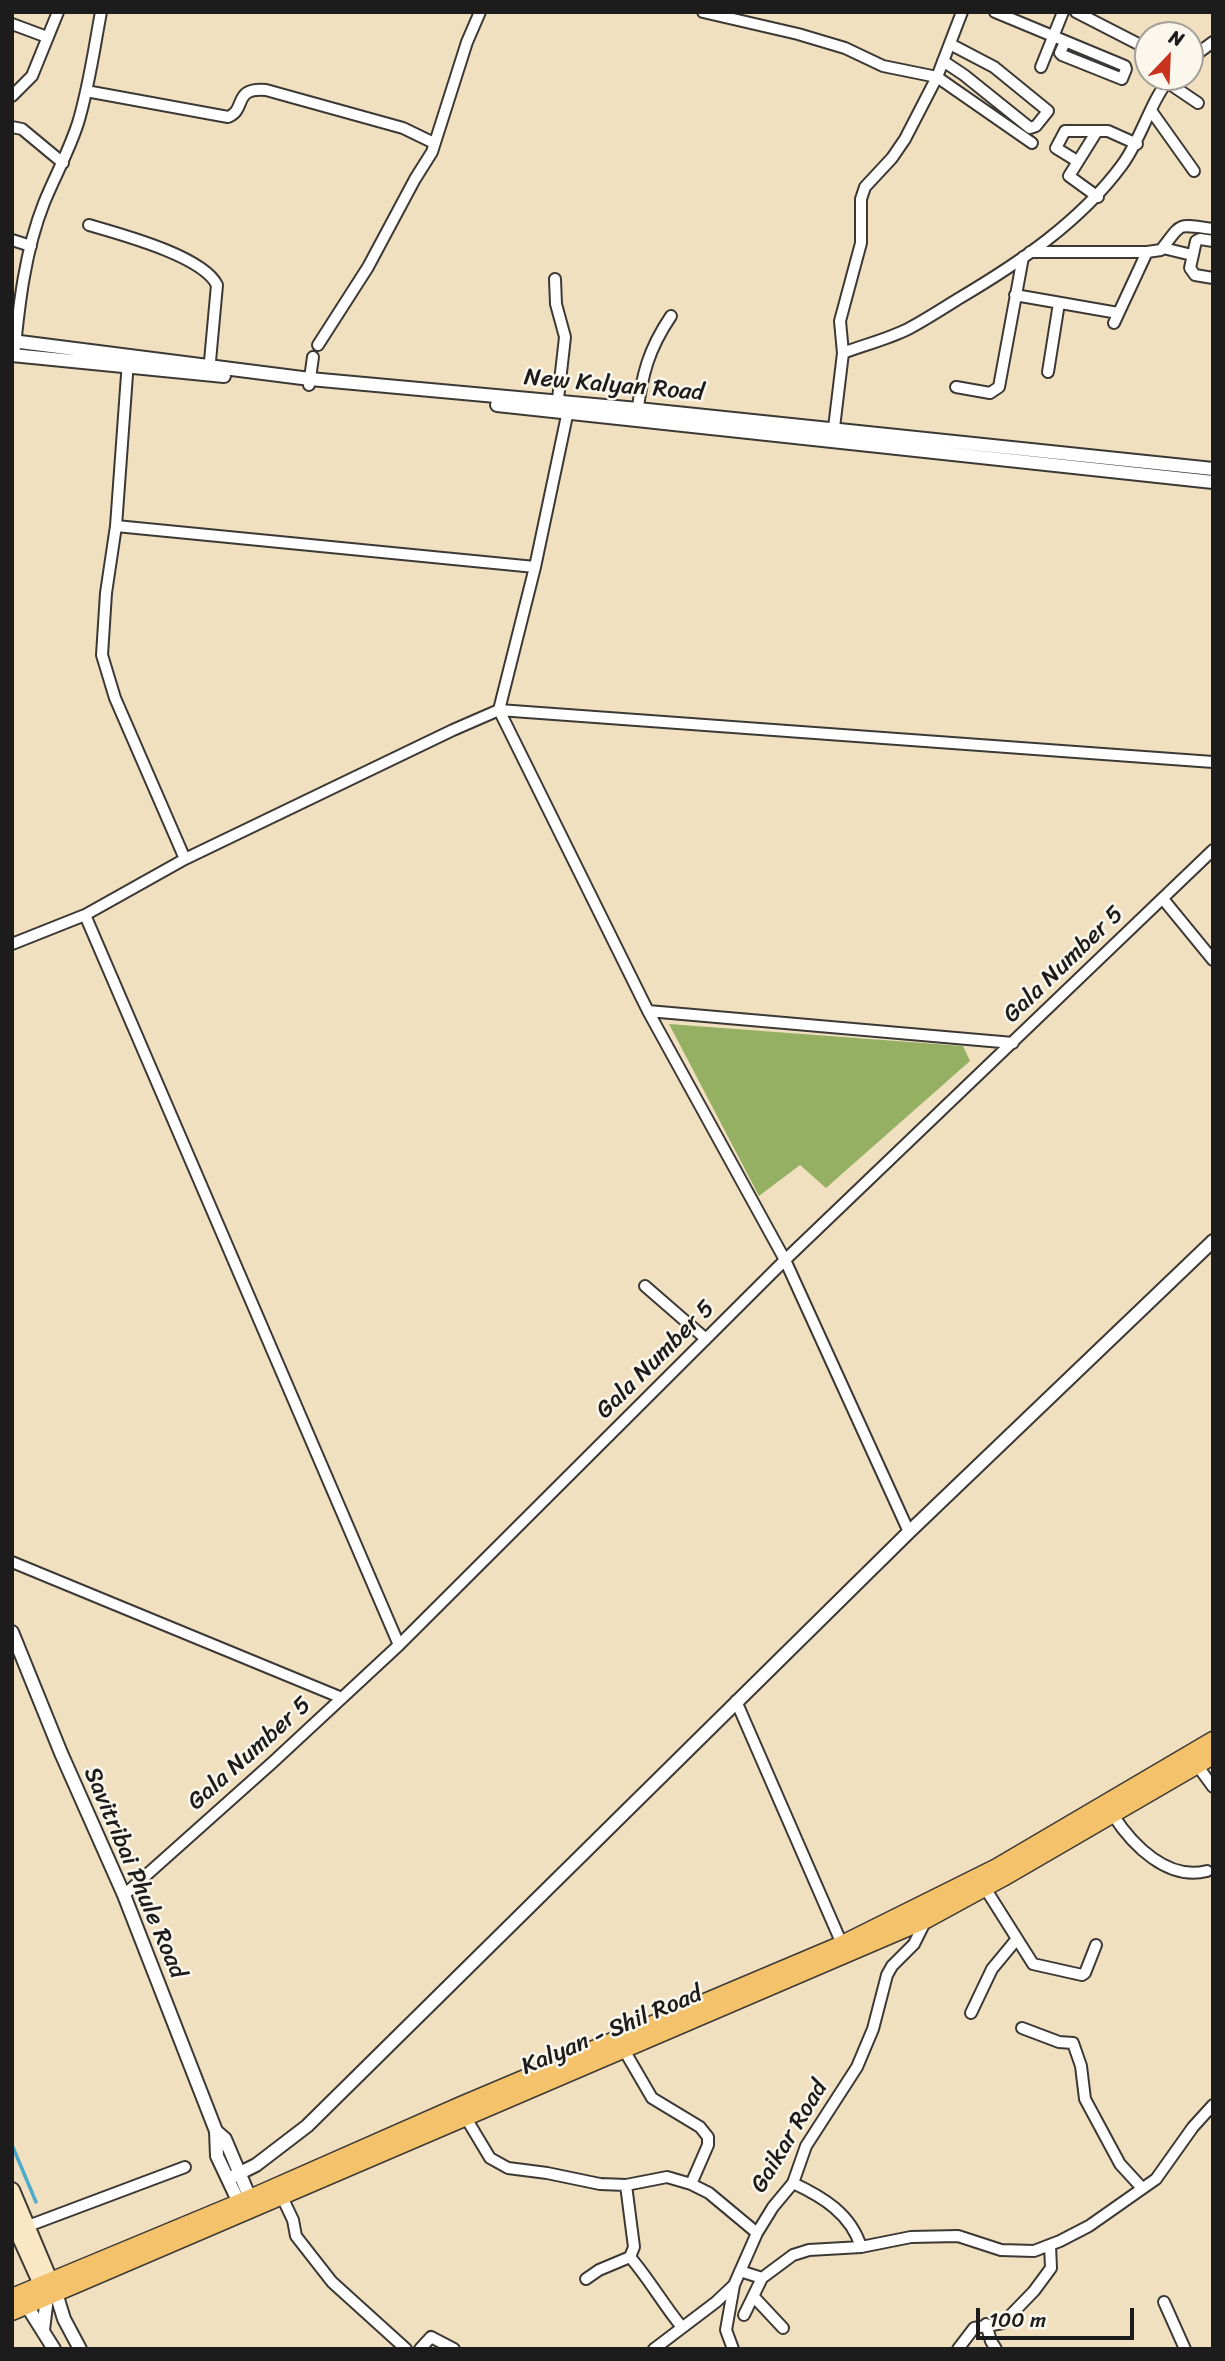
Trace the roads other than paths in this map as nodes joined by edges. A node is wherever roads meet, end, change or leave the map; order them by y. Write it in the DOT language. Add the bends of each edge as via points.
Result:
graph roads {
  1 [pos="19,12"];
  2 [pos="58,12"];
  3 [pos="101,12"];
  4 [pos="480,12"];
  5 [pos="703,12"];
  6 [pos="962,12"];
  7 [pos="995,12"];
  8 [pos="1063,12"];
  9 [pos="1076,12"];
  10 [pos="12,24"];
  11 [pos="47,37"];
  12 [pos="1053,37"];
  13 [pos="1065,42"];
  14 [pos="1134,42"];
  15 [pos="950,44"];
  16 [pos="943,61"];
  17 [pos="1041,67"];
  18 [pos="937,77"];
  19 [pos="86,91"];
  20 [pos="1163,91"];
  21 [pos="1184,91"];
  22 [pos="12,96"];
  23 [pos="1198,103"];
  24 [pos="1152,112"];
  25 [pos="12,127"];
  26 [pos="1097,131"];
  27 [pos="434,143"];
  28 [pos="1032,143"];
  29 [pos="1136,144"];
  30 [pos="1077,161"];
  31 [pos="62,163"];
  32 [pos="1194,171"];
  33 [pos="1098,197"];
  34 [pos="89,225"];
  35 [pos="1213,229"];
  36 [pos="12,240"];
  37 [pos="1213,241"];
  38 [pos="32,246"];
  39 [pos="1163,248"];
  40 [pos="1147,252"];
  41 [pos="1026,254"];
  42 [pos="1192,255"];
  43 [pos="1213,278"];
  44 [pos="555,279"];
  45 [pos="1015,295"];
  46 [pos="1059,303"];
  47 [pos="671,316"];
  48 [pos="14,341"];
  49 [pos="318,345"];
  50 [pos="843,353"];
  51 [pos="13,356"];
  52 [pos="313,356"];
  53 [pos="128,361"];
  54 [pos="209,370"];
  55 [pos="1048,372"];
  56 [pos="309,382"];
  57 [pos="956,387"];
  58 [pos="478,399"];
  59 [pos="563,407"];
  60 [pos="637,414"];
  61 [pos="833,435"];
  62 [pos="1114,464"];
  63 [pos="1213,469"];
  64 [pos="1213,482"];
  65 [pos="116,526"];
  66 [pos="535,567"];
  67 [pos="499,710"];
  68 [pos="1213,762"];
  69 [pos="1213,850"];
  70 [pos="185,859"];
  71 [pos="1163,899"];
  72 [pos="85,915"];
  73 [pos="12,944"];
  74 [pos="1213,960"];
  75 [pos="648,1011"];
  76 [pos="1013,1043"];
  77 [pos="1213,1241"];
  78 [pos="785,1260"];
  79 [pos="645,1286"];
  80 [pos="706,1339"];
  81 [pos="909,1532"];
  82 [pos="12,1562"];
  83 [pos="12,1632"];
  84 [pos="399,1645"];
  85 [pos="342,1698"];
  86 [pos="736,1701"];
  87 [pos="1213,1740"];
  88 [pos="1213,1756"];
  89 [pos="1197,1765"];
  90 [pos="1213,1787"];
  91 [pos="1113,1815"];
  92 [pos="1207,1871"];
  93 [pos="985,1888"];
  94 [pos="124,1895"];
  95 [pos="923,1913"];
  96 [pos="1016,1940"];
  97 [pos="842,1944"];
  98 [pos="1096,1945"];
  99 [pos="971,2013"];
  100 [pos="1021,2028"];
  101 [pos="624,2050"];
  102 [pos="565,2068"];
  103 [pos="1213,2105"];
  104 [pos="466,2118"];
  105 [pos="216,2131"];
  106 [pos="185,2167"];
  107 [pos="240,2171"];
  108 [pos="228,2179"];
  109 [pos="793,2183"];
  110 [pos="691,2184"];
  111 [pos="626,2185"];
  112 [pos="1142,2188"];
  113 [pos="12,2190"];
  114 [pos="282,2197"];
  115 [pos="247,2206"];
  116 [pos="757,2233"];
  117 [pos="21,2234"];
  118 [pos="1050,2245"];
  119 [pos="861,2247"];
  120 [pos="630,2257"];
  121 [pos="740,2271"];
  122 [pos="762,2278"];
  123 [pos="586,2279"];
  124 [pos="734,2285"];
  125 [pos="48,2289"];
  126 [pos="12,2297"];
  127 [pos="754,2297"];
  128 [pos="1164,2302"];
  129 [pos="20,2309"];
  130 [pos="744,2315"];
  131 [pos="64,2319"];
  132 [pos="986,2324"];
  133 [pos="681,2326"];
  134 [pos="783,2328"];
  135 [pos="44,2330"];
  136 [pos="397,2341"];
  137 [pos="1183,2347"];
  138 [pos="54,2349"];
  139 [pos="80,2349"];
  140 [pos="387,2349"];
  141 [pos="406,2349"];
  142 [pos="420,2349"];
  143 [pos="454,2349"];
  144 [pos="654,2349"];
  145 [pos="733,2349"];
  146 [pos="958,2349"];
  147 [pos="996,2349"];
  1 -- 10 [label="street"];
  2 -- 11 [label="street"];
  3 -- 19 [label="street"];
  4 -- 27 [label="street"];
  5 -- 18 [label="street" via="798,34 883,66"];
  6 -- 15 [label="street"];
  7 -- 12 [label="street"];
  8 -- 12 [label="street"];
  9 -- 14 [label="street"];
  10 -- 11 [label="street"];
  11 -- 22 [label="street" via="32,76"];
  12 -- 13 [label="street"];
  12 -- 17 [label="street"];
  13 -- 13 [label="street" via="1125,66 1122,79 1062,55"];
  15 -- 16 [label="street"];
  15 -- 16 [label="street" via="994,67 1048,111 1030,128"];
  16 -- 18 [label="street"];
  18 -- 28 [label="street"];
  18 -- 50 [label="street" via="905,139 865,187 861,243 840,321"];
  19 -- 27 [label="street" via="228,117 245,93 266,90 391,124"];
  19 -- 31 [label="street"];
  20 -- 24 [label="street"];
  21 -- 23 [label="street"];
  24 -- 29 [label="street"];
  24 -- 32 [label="street"];
  25 -- 31 [label="street" via="22,129"];
  26 -- 29 [label="street" via="1113,132"];
  26 -- 30 [label="street"];
  26 -- 30 [label="street" via="1062,133 1056,148"];
  27 -- 49 [label="street" via="368,267"];
  29 -- 33 [label="street"];
  30 -- 33 [label="street" via="1069,176"];
  31 -- 38 [label="street"];
  33 -- 41 [label="street"];
  34 -- 54 [label="street" via="139,240 192,262 212,276 217,285"];
  35 -- 39 [label="street" via="1181,226"];
  36 -- 38 [label="street"];
  37 -- 42 [label="street" via="1198,240"];
  38 -- 48 [label="street"];
  39 -- 40 [label="street"];
  39 -- 42 [label="street"];
  40 -- 41 [label="street"];
  40 -- 46 [label="street" via="1116,318"];
  41 -- 45 [label="street"];
  41 -- 50 [label="street" via="906,330"];
  42 -- 43 [label="street" via="1193,273"];
  44 -- 59 [label="street" via="565,337"];
  45 -- 46 [label="street"];
  45 -- 57 [label="street" via="997,390 990,393"];
  46 -- 55 [label="street"];
  47 -- 60 [label="street" via="642,372"];
  48 -- 51 [label="street"];
  48 -- 53 [label="street"];
  50 -- 61 [label="street"];
  51 -- 53 [label="street"];
  52 -- 56 [label="street"];
  53 -- 54 [label="street"];
  53 -- 65 [label="street"];
  54 -- 56 [label="street"];
  56 -- 58 [label="street"];
  56 -- 58 [label="street" via="454,401"];
  58 -- 59 [label="street"];
  59 -- 60 [label="street"];
  59 -- 66 [label="street"];
  60 -- 61 [label="street"];
  61 -- 62 [label="street"];
  62 -- 63 [label="street"];
  62 -- 64 [label="street"];
  65 -- 66 [label="street"];
  65 -- 70 [label="street" via="102,654 115,698"];
  66 -- 67 [label="street"];
  67 -- 68 [label="street"];
  67 -- 70 [label="street"];
  67 -- 75 [label="street"];
  69 -- 71 [label="street, Gala Number 5"];
  70 -- 72 [label="street"];
  71 -- 74 [label="street"];
  71 -- 76 [label="street, Gala Number 5"];
  72 -- 73 [label="street"];
  72 -- 84 [label="street"];
  75 -- 76 [label="street"];
  75 -- 78 [label="street"];
  76 -- 78 [label="street, Gala Number 5"];
  77 -- 81 [label="street"];
  78 -- 80 [label="street, Gala Number 5"];
  78 -- 81 [label="street"];
  79 -- 80 [label="street"];
  80 -- 84 [label="street, Gala Number 5"];
  81 -- 86 [label="street"];
  82 -- 85 [label="street"];
  83 -- 94 [label="street, Savitribai Phule Road"];
  84 -- 85 [label="street, Gala Number 5"];
  85 -- 94 [label="street, Gala Number 5"];
  86 -- 97 [label="street"];
  86 -- 107 [label="street" via="307,2126 256,2165"];
  87 -- 95 [label="main road, Kalyan - Shil Road"];
  88 -- 89 [label="main road, Kalyan - Shil Road"];
  89 -- 90 [label="street"];
  89 -- 91 [label="main road, Kalyan - Shil Road"];
  91 -- 92 [label="street" via="1125,1833 1161,1864 1194,1874"];
  91 -- 93 [label="main road, Kalyan - Shil Road"];
  93 -- 95 [label="main road, Kalyan - Shil Road"];
  93 -- 96 [label="street"];
  94 -- 105 [label="street, Savitribai Phule Road"];
  95 -- 97 [label="main road, Kalyan - Shil Road"];
  95 -- 101 [label="main road, Kalyan - Shil Road"];
  95 -- 109 [label="street, Gaikar Road" via="914,1944 887,1975 857,2067 806,2146"];
  96 -- 98 [label="street" via="1033,1964 1082,1975"];
  96 -- 99 [label="street" via="992,1969"];
  97 -- 102 [label="main road, Kalyan - Shil Road"];
  100 -- 112 [label="street" via="1073,2043 1085,2099 1120,2164"];
  101 -- 102 [label="main road, Kalyan - Shil Road"];
  101 -- 110 [label="street" via="652,2098 700,2127 708,2137"];
  102 -- 104 [label="main road, Kalyan - Shil Road"];
  102 -- 115 [label="main road, Kalyan - Shil Road"];
  103 -- 112 [label="street" via="1156,2179"];
  104 -- 111 [label="street" via="490,2158 508,2168 600,2185"];
  104 -- 114 [label="main road, Kalyan - Shil Road"];
  105 -- 107 [label="street, Savitribai Phule Road" via="225,2139"];
  105 -- 108 [label="street, Savitribai Phule Road" via="217,2156"];
  106 -- 117 [label="street"];
  107 -- 108 [label="street"];
  107 -- 115 [label="street, Savitribai Phule Road"];
  108 -- 115 [label="street, Savitribai Phule Road"];
  109 -- 116 [label="street, Gaikar Road"];
  109 -- 119 [label="street" via="825,2199 857,2234"];
  110 -- 111 [label="street" via="667,2177"];
  110 -- 116 [label="street" via="709,2193"];
  111 -- 120 [label="street" via="635,2247"];
  112 -- 118 [label="street" via="1089,2226"];
  113 -- 117 [label="main road"];
  114 -- 115 [label="main road, Kalyan - Shil Road"];
  114 -- 136 [label="street" via="296,2236 323,2272"];
  115 -- 125 [label="main road, Kalyan - Shil Road"];
  116 -- 121 [label="street, Gaikar Road"];
  117 -- 125 [label="main road"];
  118 -- 119 [label="street" via="1034,2251 1002,2250 958,2236 911,2237"];
  118 -- 132 [label="street" via="1051,2268 1034,2291 1003,2323"];
  119 -- 122 [label="street" via="808,2250 793,2255"];
  120 -- 123 [label="street"];
  120 -- 133 [label="street"];
  121 -- 122 [label="street"];
  121 -- 124 [label="street, Gaikar Road"];
  122 -- 127 [label="street"];
  124 -- 133 [label="street"];
  124 -- 145 [label="street" via="726,2330"];
  125 -- 126 [label="main road, Kalyan - Shil Road"];
  125 -- 129 [label="main road, Kalyan - Shil Road"];
  125 -- 131 [label="street"];
  125 -- 135 [label="street"];
  127 -- 130 [label="street"];
  127 -- 134 [label="street"];
  128 -- 137 [label="street"];
  129 -- 135 [label="street"];
  131 -- 135 [label="street"];
  131 -- 139 [label="street"];
  132 -- 146 [label="street" via="974,2328"];
  132 -- 147 [label="street"];
  133 -- 144 [label="street"];
  135 -- 138 [label="street"];
  136 -- 140 [label="street"];
  136 -- 141 [label="street"];
  142 -- 143 [label="street" via="431,2337"];
}
